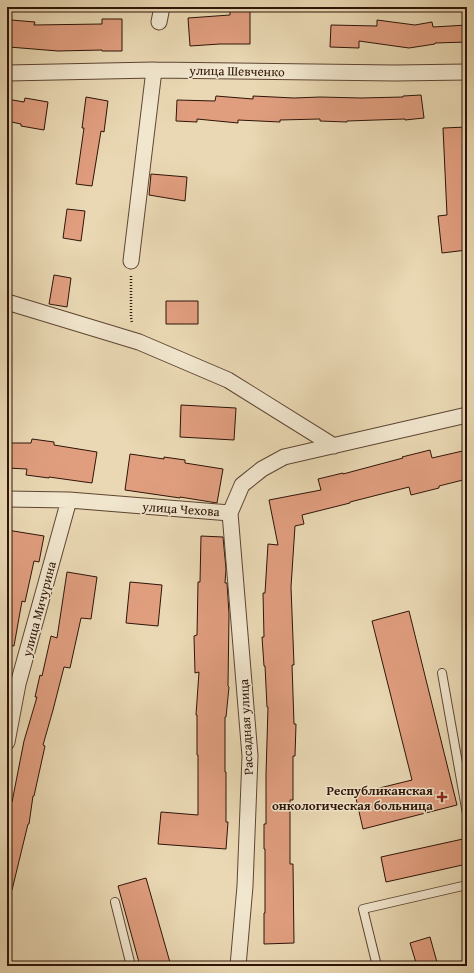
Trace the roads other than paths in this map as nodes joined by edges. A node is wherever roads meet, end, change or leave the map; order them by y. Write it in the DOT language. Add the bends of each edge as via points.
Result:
graph roads {
  1 [pos="162,7"];
  2 [pos="159,22"];
  3 [pos="154,70"];
  4 [pos="467,72"];
  5 [pos="7,73"];
  6 [pos="131,261"];
  7 [pos="7,302"];
  8 [pos="467,415"];
  9 [pos="334,446"];
  10 [pos="7,499"];
  11 [pos="69,500"];
  12 [pos="230,513"];
  13 [pos="442,673"];
  14 [pos="7,742"];
  15 [pos="467,814"];
  16 [pos="467,885"];
  17 [pos="115,902"];
  18 [pos="131,966"];
  19 [pos="238,966"];
  20 [pos="377,966"];
  1 -- 2 [label="street"];
  3 -- 4 [label="street, улица Шевченко"];
  3 -- 5 [label="street, улица Шевченко"];
  3 -- 6 [label="street"];
  7 -- 9 [label="street" via="139,342 228,380"];
  8 -- 9 [label="street, улица Чехова"];
  9 -- 12 [label="street, улица Чехова" via="284,457 262,469 242,485"];
  10 -- 11 [label="street, улица Чехова"];
  11 -- 12 [label="street, улица Чехова"];
  11 -- 14 [label="street, улица Мичурина" via="18,684"];
  12 -- 19 [label="street, Рассадная улица" via="250,756 245,886"];
  13 -- 15 [label="lane"];
  16 -- 20 [label="lane" via="363,909"];
  17 -- 18 [label="lane"];
}
